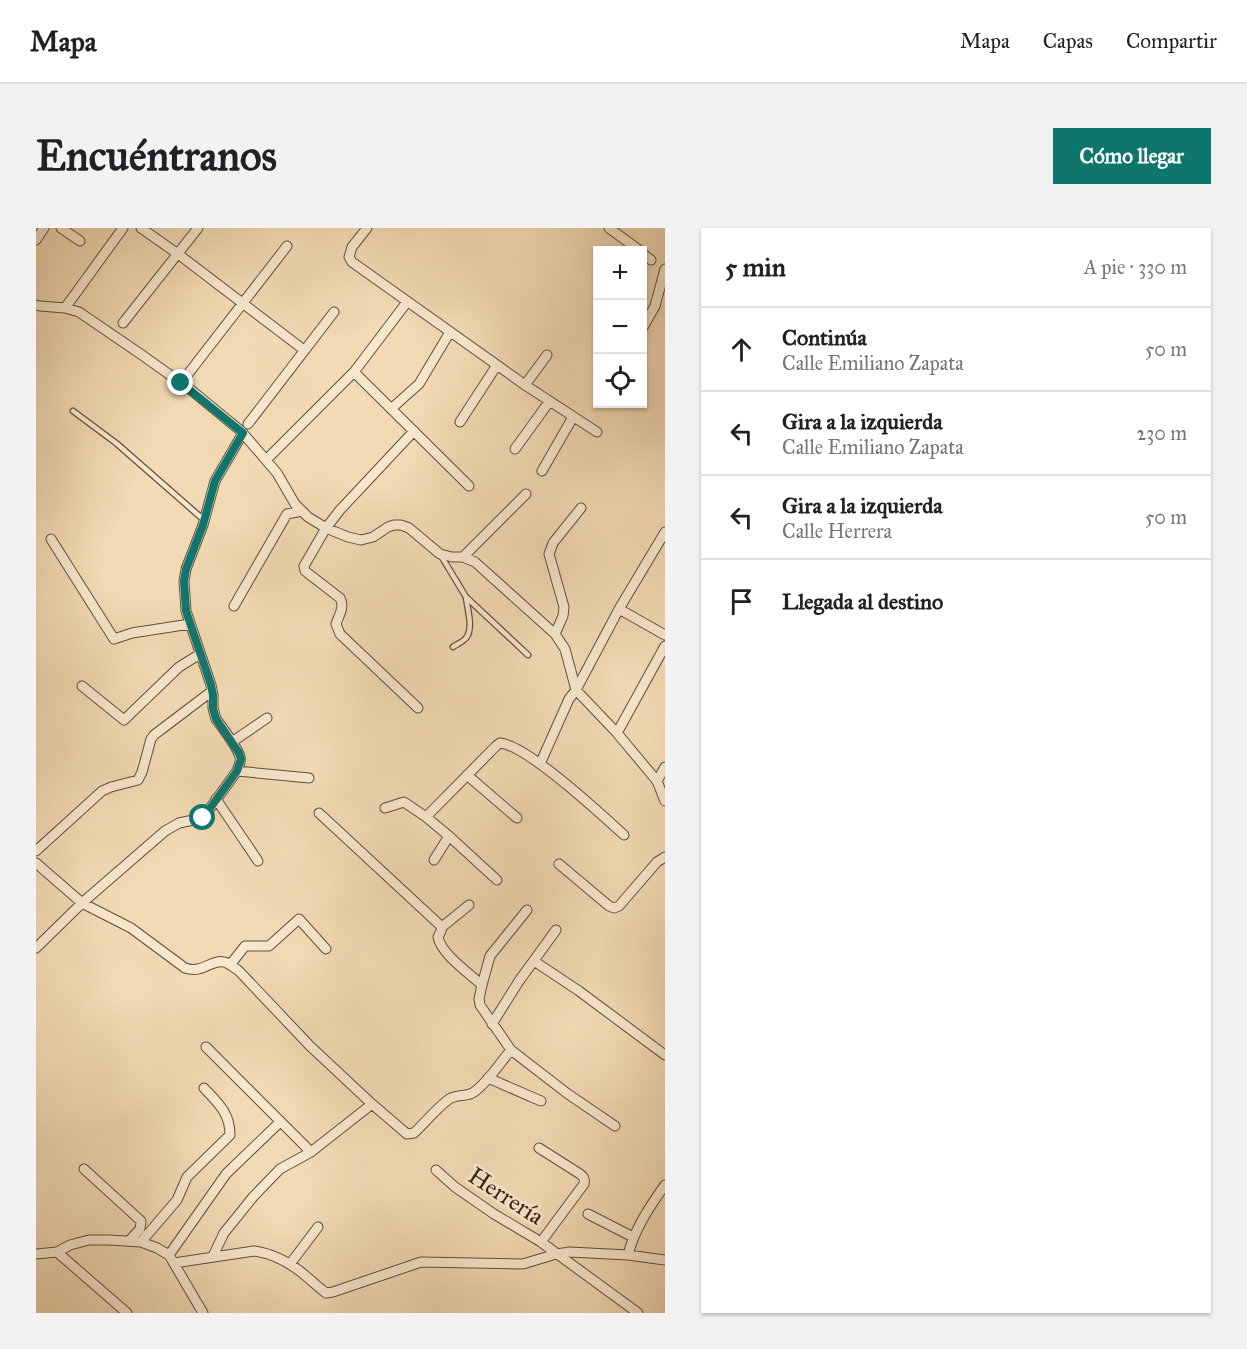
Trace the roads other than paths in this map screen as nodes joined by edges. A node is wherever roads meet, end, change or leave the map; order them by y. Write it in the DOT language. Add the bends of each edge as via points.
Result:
graph roads {
  1 [pos="44,228"];
  2 [pos="61,228"];
  3 [pos="123,228"];
  4 [pos="141,228"];
  5 [pos="198,228"];
  6 [pos="367,228"];
  7 [pos="609,228"];
  8 [pos="36,240"];
  9 [pos="80,241"];
  10 [pos="287,246"];
  11 [pos="633,246"];
  12 [pos="178,254"];
  13 [pos="647,257"];
  14 [pos="651,260"];
  15 [pos="665,269"];
  16 [pos="407,302"];
  17 [pos="243,303"];
  18 [pos="36,305"];
  19 [pos="65,308"];
  20 [pos="334,312"];
  21 [pos="647,320"];
  22 [pos="123,322"];
  23 [pos="450,332"];
  24 [pos="304,350"];
  25 [pos="548,355"];
  26 [pos="497,365"];
  27 [pos="354,372"];
  28 [pos="181,383"];
  29 [pos="525,385"];
  30 [pos="549,402"];
  31 [pos="391,409"];
  32 [pos="73,411"];
  33 [pos="573,417"];
  34 [pos="460,422"];
  35 [pos="248,424"];
  36 [pos="414,431"];
  37 [pos="597,432"];
  38 [pos="243,433"];
  39 [pos="515,448"];
  40 [pos="266,460"];
  41 [pos="542,471"];
  42 [pos="469,486"];
  43 [pos="526,494"];
  44 [pos="581,508"];
  45 [pos="302,511"];
  46 [pos="204,520"];
  47 [pos="326,528"];
  48 [pos="665,532"];
  49 [pos="51,539"];
  50 [pos="440,554"];
  51 [pos="463,557"];
  52 [pos="466,597"];
  53 [pos="234,606"];
  54 [pos="620,609"];
  55 [pos="190,624"];
  56 [pos="555,634"];
  57 [pos="665,635"];
  58 [pos="665,646"];
  59 [pos="453,647"];
  60 [pos="200,654"];
  61 [pos="528,656"];
  62 [pos="82,686"];
  63 [pos="576,690"];
  64 [pos="212,691"];
  65 [pos="418,708"];
  66 [pos="267,718"];
  67 [pos="617,733"];
  68 [pos="232,742"];
  69 [pos="540,764"];
  70 [pos="665,767"];
  71 [pos="237,771"];
  72 [pos="467,775"];
  73 [pos="309,778"];
  74 [pos="657,781"];
  75 [pos="216,799"];
  76 [pos="665,801"];
  77 [pos="385,808"];
  78 [pos="320,813"];
  79 [pos="426,818"];
  80 [pos="517,818"];
  81 [pos="624,835"];
  82 [pos="449,836"];
  83 [pos="36,851"];
  84 [pos="665,857"];
  85 [pos="434,860"];
  86 [pos="258,861"];
  87 [pos="36,863"];
  88 [pos="559,864"];
  89 [pos="497,880"];
  90 [pos="82,903"];
  91 [pos="469,905"];
  92 [pos="527,910"];
  93 [pos="441,927"];
  94 [pos="556,930"];
  95 [pos="36,948"];
  96 [pos="326,949"];
  97 [pos="534,961"];
  98 [pos="230,965"];
  99 [pos="482,985"];
  100 [pos="492,1024"];
  101 [pos="206,1047"];
  102 [pos="511,1050"];
  103 [pos="664,1055"];
  104 [pos="488,1078"];
  105 [pos="204,1088"];
  106 [pos="541,1101"];
  107 [pos="372,1104"];
  108 [pos="280,1122"];
  109 [pos="615,1126"];
  110 [pos="539,1149"];
  111 [pos="311,1152"];
  112 [pos="84,1169"];
  113 [pos="435,1170"];
  114 [pos="665,1185"];
  115 [pos="588,1214"];
  116 [pos="318,1227"];
  117 [pos="633,1238"];
  118 [pos="129,1241"];
  119 [pos="141,1242"];
  120 [pos="541,1242"];
  121 [pos="57,1252"];
  122 [pos="36,1254"];
  123 [pos="555,1254"];
  124 [pos="628,1255"];
  125 [pos="213,1256"];
  126 [pos="171,1259"];
  127 [pos="665,1260"];
  128 [pos="290,1264"];
  129 [pos="199,1311"];
  130 [pos="127,1313"];
  131 [pos="638,1313"];
  1 -- 8 [label="street"];
  2 -- 9 [label="street"];
  3 -- 19 [label="street"];
  4 -- 12 [label="street"];
  5 -- 12 [label="street"];
  6 -- 16 [label="street" via="349,257"];
  7 -- 11 [label="street"];
  10 -- 17 [label="street"];
  12 -- 17 [label="street"];
  12 -- 22 [label="street"];
  13 -- 14 [label="street"];
  15 -- 21 [label="street"];
  16 -- 23 [label="street"];
  16 -- 27 [label="street"];
  17 -- 24 [label="street"];
  17 -- 28 [label="street"];
  18 -- 19 [label="street"];
  19 -- 28 [label="street" via="79,312"];
  20 -- 24 [label="street"];
  23 -- 26 [label="street"];
  23 -- 31 [label="street" via="419,384"];
  24 -- 35 [label="street"];
  25 -- 29 [label="street"];
  26 -- 29 [label="street"];
  26 -- 34 [label="street"];
  27 -- 31 [label="street"];
  27 -- 40 [label="street"];
  28 -- 38 [label="street"];
  29 -- 30 [label="street"];
  30 -- 33 [label="street"];
  30 -- 39 [label="street"];
  31 -- 36 [label="street"];
  32 -- 46 [label="lane"];
  33 -- 37 [label="street"];
  33 -- 41 [label="street"];
  36 -- 42 [label="street"];
  36 -- 47 [label="street"];
  38 -- 40 [label="street"];
  38 -- 46 [label="street" via="215,481"];
  40 -- 45 [label="street"];
  43 -- 51 [label="street"];
  44 -- 56 [label="street" via="549,554 564,607"];
  45 -- 47 [label="street"];
  45 -- 53 [label="street" via="287,514"];
  46 -- 55 [label="street" via="184,581"];
  47 -- 50 [label="street" via="361,540 401,525"];
  47 -- 65 [label="street" via="305,562 305,571 340,598 343,607 336,624 340,634"];
  48 -- 54 [label="street"];
  49 -- 55 [label="street" via="114,639"];
  50 -- 51 [label="street"];
  50 -- 52 [label="lane"];
  51 -- 56 [label="street" via="475,562"];
  52 -- 59 [label="lane" via="469,633"];
  52 -- 61 [label="lane"];
  54 -- 57 [label="street"];
  54 -- 63 [label="street"];
  55 -- 60 [label="street"];
  56 -- 63 [label="street" via="565,649"];
  58 -- 67 [label="street"];
  60 -- 62 [label="street" via="179,667 124,720"];
  60 -- 64 [label="street"];
  63 -- 67 [label="street"];
  63 -- 69 [label="street"];
  64 -- 68 [label="street" via="216,719"];
  64 -- 83 [label="street" via="154,735 138,780 102,791"];
  66 -- 68 [label="street"];
  67 -- 74 [label="street"];
  68 -- 71 [label="street" via="241,759"];
  69 -- 72 [label="street" via="500,743"];
  69 -- 81 [label="street"];
  70 -- 74 [label="street"];
  71 -- 73 [label="street"];
  71 -- 75 [label="street"];
  72 -- 79 [label="street"];
  72 -- 80 [label="street"];
  74 -- 76 [label="street"];
  75 -- 86 [label="street"];
  75 -- 90 [label="street" via="203,818 179,823 165,831"];
  77 -- 79 [label="street" via="404,802"];
  78 -- 93 [label="street"];
  79 -- 82 [label="street"];
  82 -- 85 [label="street"];
  82 -- 89 [label="street"];
  84 -- 88 [label="street" via="614,908"];
  87 -- 90 [label="street"];
  90 -- 95 [label="street"];
  90 -- 98 [label="street" via="131,928 185,968 199,970 217,962"];
  91 -- 93 [label="street"];
  92 -- 99 [label="street" via="490,956"];
  93 -- 99 [label="street" via="440,944"];
  94 -- 97 [label="street"];
  96 -- 98 [label="street" via="299,919 269,946 246,946"];
  97 -- 100 [label="street"];
  97 -- 103 [label="street"];
  98 -- 107 [label="street"];
  99 -- 100 [label="street" via="480,1005"];
  100 -- 102 [label="street"];
  101 -- 108 [label="street"];
  102 -- 104 [label="street"];
  102 -- 109 [label="street"];
  104 -- 106 [label="street"];
  104 -- 107 [label="street" via="474,1092 445,1102 411,1135"];
  105 -- 119 [label="street" via="222,1108 230,1123 230,1135 187,1177 177,1200"];
  107 -- 111 [label="street"];
  108 -- 111 [label="street"];
  108 -- 126 [label="street" via="226,1174"];
  110 -- 120 [label="street" via="584,1177 584,1184"];
  111 -- 125 [label="street" via="280,1169 253,1197 224,1233"];
  112 -- 118 [label="street" via="141,1221 140,1229"];
  113 -- 120 [label="street, Herrería"];
  114 -- 117 [label="street"];
  115 -- 117 [label="street"];
  116 -- 128 [label="street"];
  117 -- 124 [label="street"];
  118 -- 119 [label="street"];
  118 -- 121 [label="street" via="88,1240"];
  119 -- 126 [label="street"];
  120 -- 123 [label="street, Herrería"];
  121 -- 122 [label="street"];
  121 -- 130 [label="street"];
  123 -- 124 [label="street"];
  123 -- 128 [label="street" via="523,1264 421,1263 333,1293 320,1289"];
  123 -- 131 [label="street, Herrería"];
  124 -- 127 [label="street"];
  125 -- 126 [label="street"];
  125 -- 128 [label="street" via="254,1251"];
  126 -- 129 [label="street"];
}
